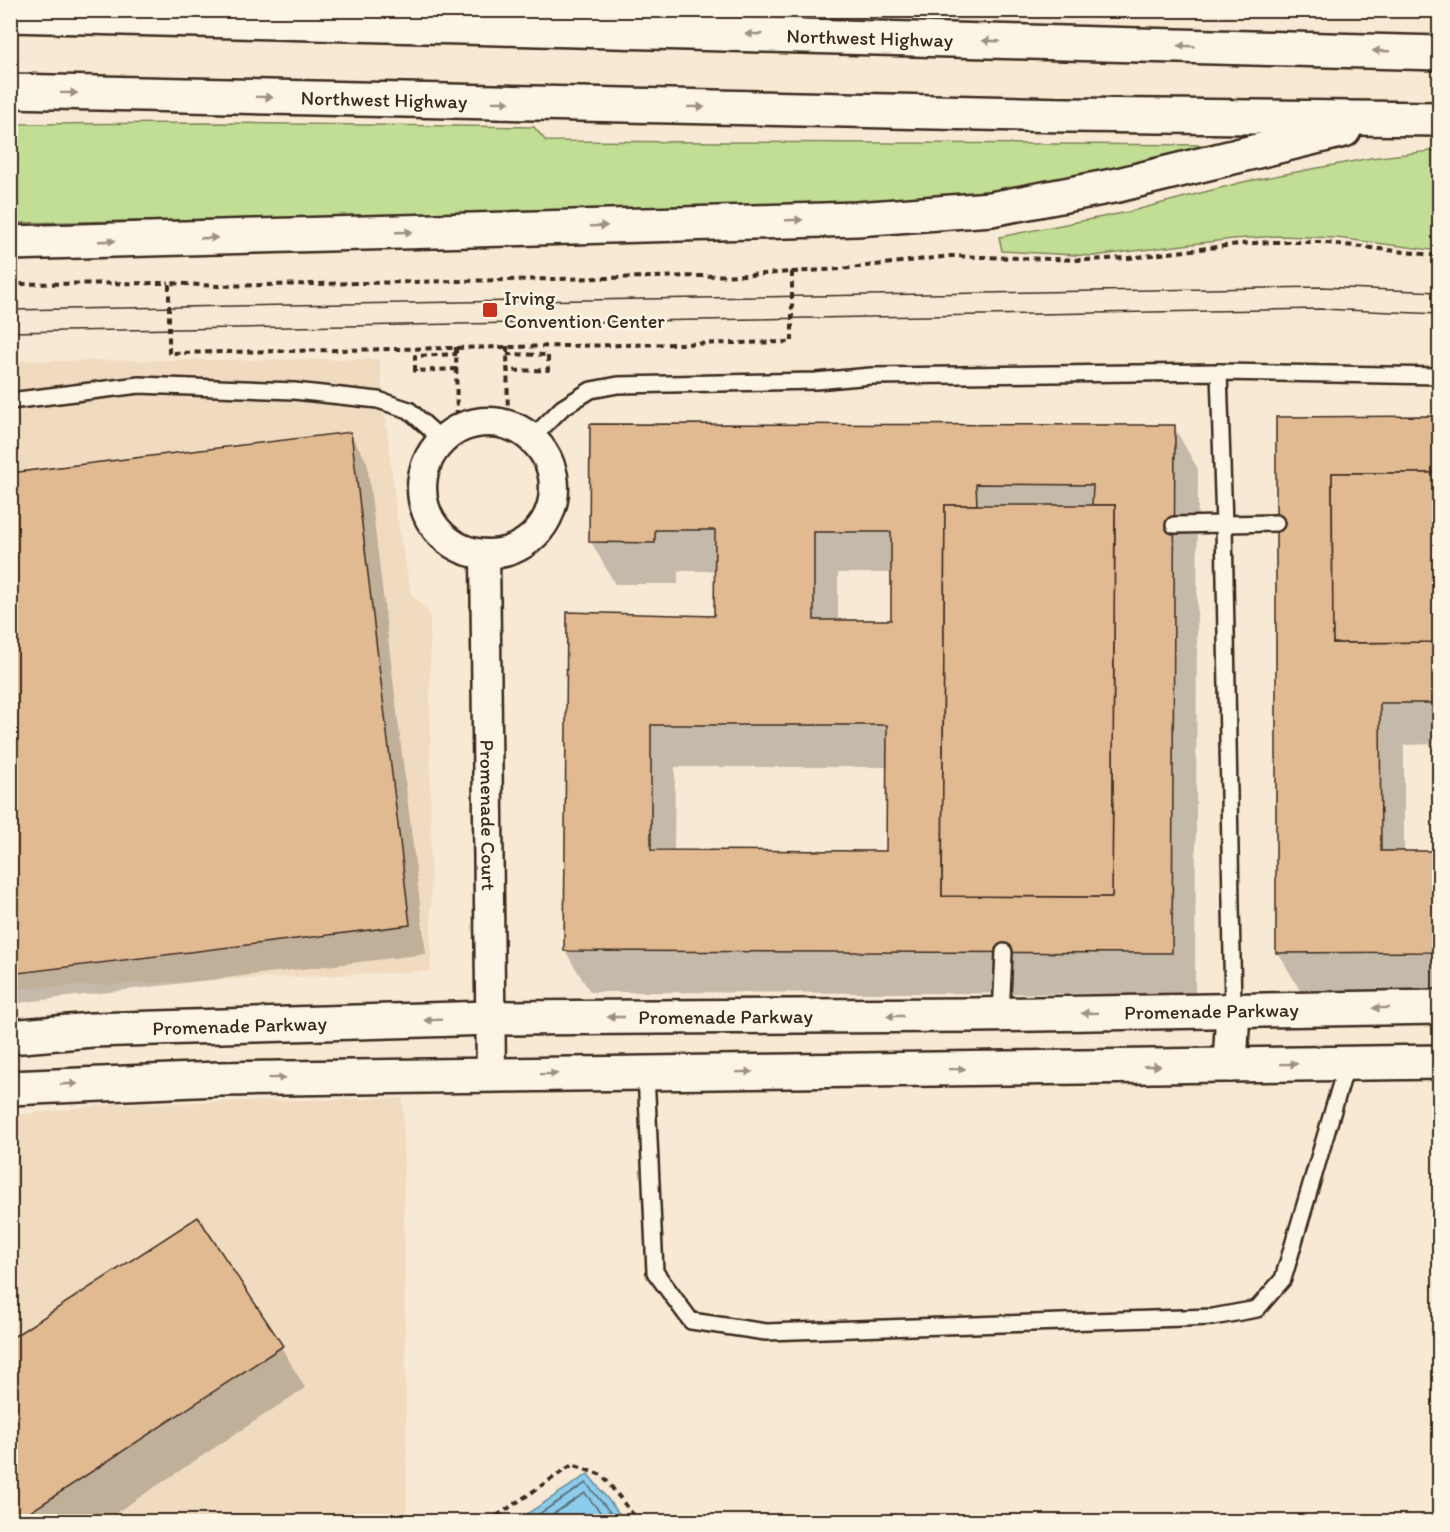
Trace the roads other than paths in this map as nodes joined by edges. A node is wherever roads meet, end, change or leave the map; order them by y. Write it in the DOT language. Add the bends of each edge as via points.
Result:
graph roads {
  1 [pos="10,15"];
  2 [pos="1440,53"];
  3 [pos="10,91"];
  4 [pos="1393,118"];
  5 [pos="1440,119"];
  6 [pos="10,243"];
  7 [pos="1219,372"];
  8 [pos="1440,376"];
  9 [pos="10,401"];
  10 [pos="520,432"];
  11 [pos="450,435"];
  12 [pos="1276,523"];
  13 [pos="1174,525"];
  14 [pos="1224,525"];
  15 [pos="485,554"];
  16 [pos="1004,952"];
  17 [pos="1440,1007"];
  18 [pos="1233,1010"];
  19 [pos="1001,1015"];
  20 [pos="491,1018"];
  21 [pos="23,1036"];
  22 [pos="1440,1062"];
  23 [pos="1347,1063"];
  24 [pos="1230,1065"];
  25 [pos="646,1073"];
  26 [pos="490,1075"];
  27 [pos="18,1087"];
  2 -- 1 [label="main road, Northwest Highway, one-way"];
  3 -- 4 [label="main road, Northwest Highway, one-way" via="1044,115"];
  4 -- 5 [label="main road, Northwest Highway"];
  6 -- 4 [label="main road, one-way" via="857,219 991,209 1118,185"];
  7 -- 8 [label="lane"];
  7 -- 10 [label="lane" via="871,376 816,381 618,385 591,390"];
  7 -- 14 [label="lane"];
  9 -- 11 [label="lane" via="139,385 294,391 378,400 409,410"];
  10 -- 11 [label="street" via="483,422"];
  10 -- 15 [label="street" via="540,446 551,465 551,508 542,527 526,543 506,552"];
  11 -- 15 [label="street" via="429,457 422,478 423,500 430,521 445,538 463,550"];
  12 -- 14 [label="lane"];
  13 -- 14 [label="lane"];
  14 -- 18 [label="lane"];
  15 -- 20 [label="street, Promenade Court"];
  16 -- 19 [label="lane"];
  17 -- 18 [label="main road, Promenade Parkway, one-way"];
  18 -- 19 [label="main road, Promenade Parkway, one-way"];
  18 -- 24 [label="main road"];
  19 -- 20 [label="main road, Promenade Parkway, one-way"];
  20 -- 21 [label="main road, Promenade Parkway, one-way" via="92,1030"];
  20 -- 26 [label="street, Promenade Court"];
  21 -- 27 [label="main road"];
  22 -- 23 [label="main road"];
  24 -- 23 [label="main road, one-way"];
  23 -- 25 [label="lane" via="1283,1279 1257,1309 1213,1317 766,1332 691,1321 655,1272"];
  25 -- 24 [label="main road, one-way"];
  26 -- 25 [label="main road, one-way"];
  27 -- 26 [label="main road, one-way"];
}
